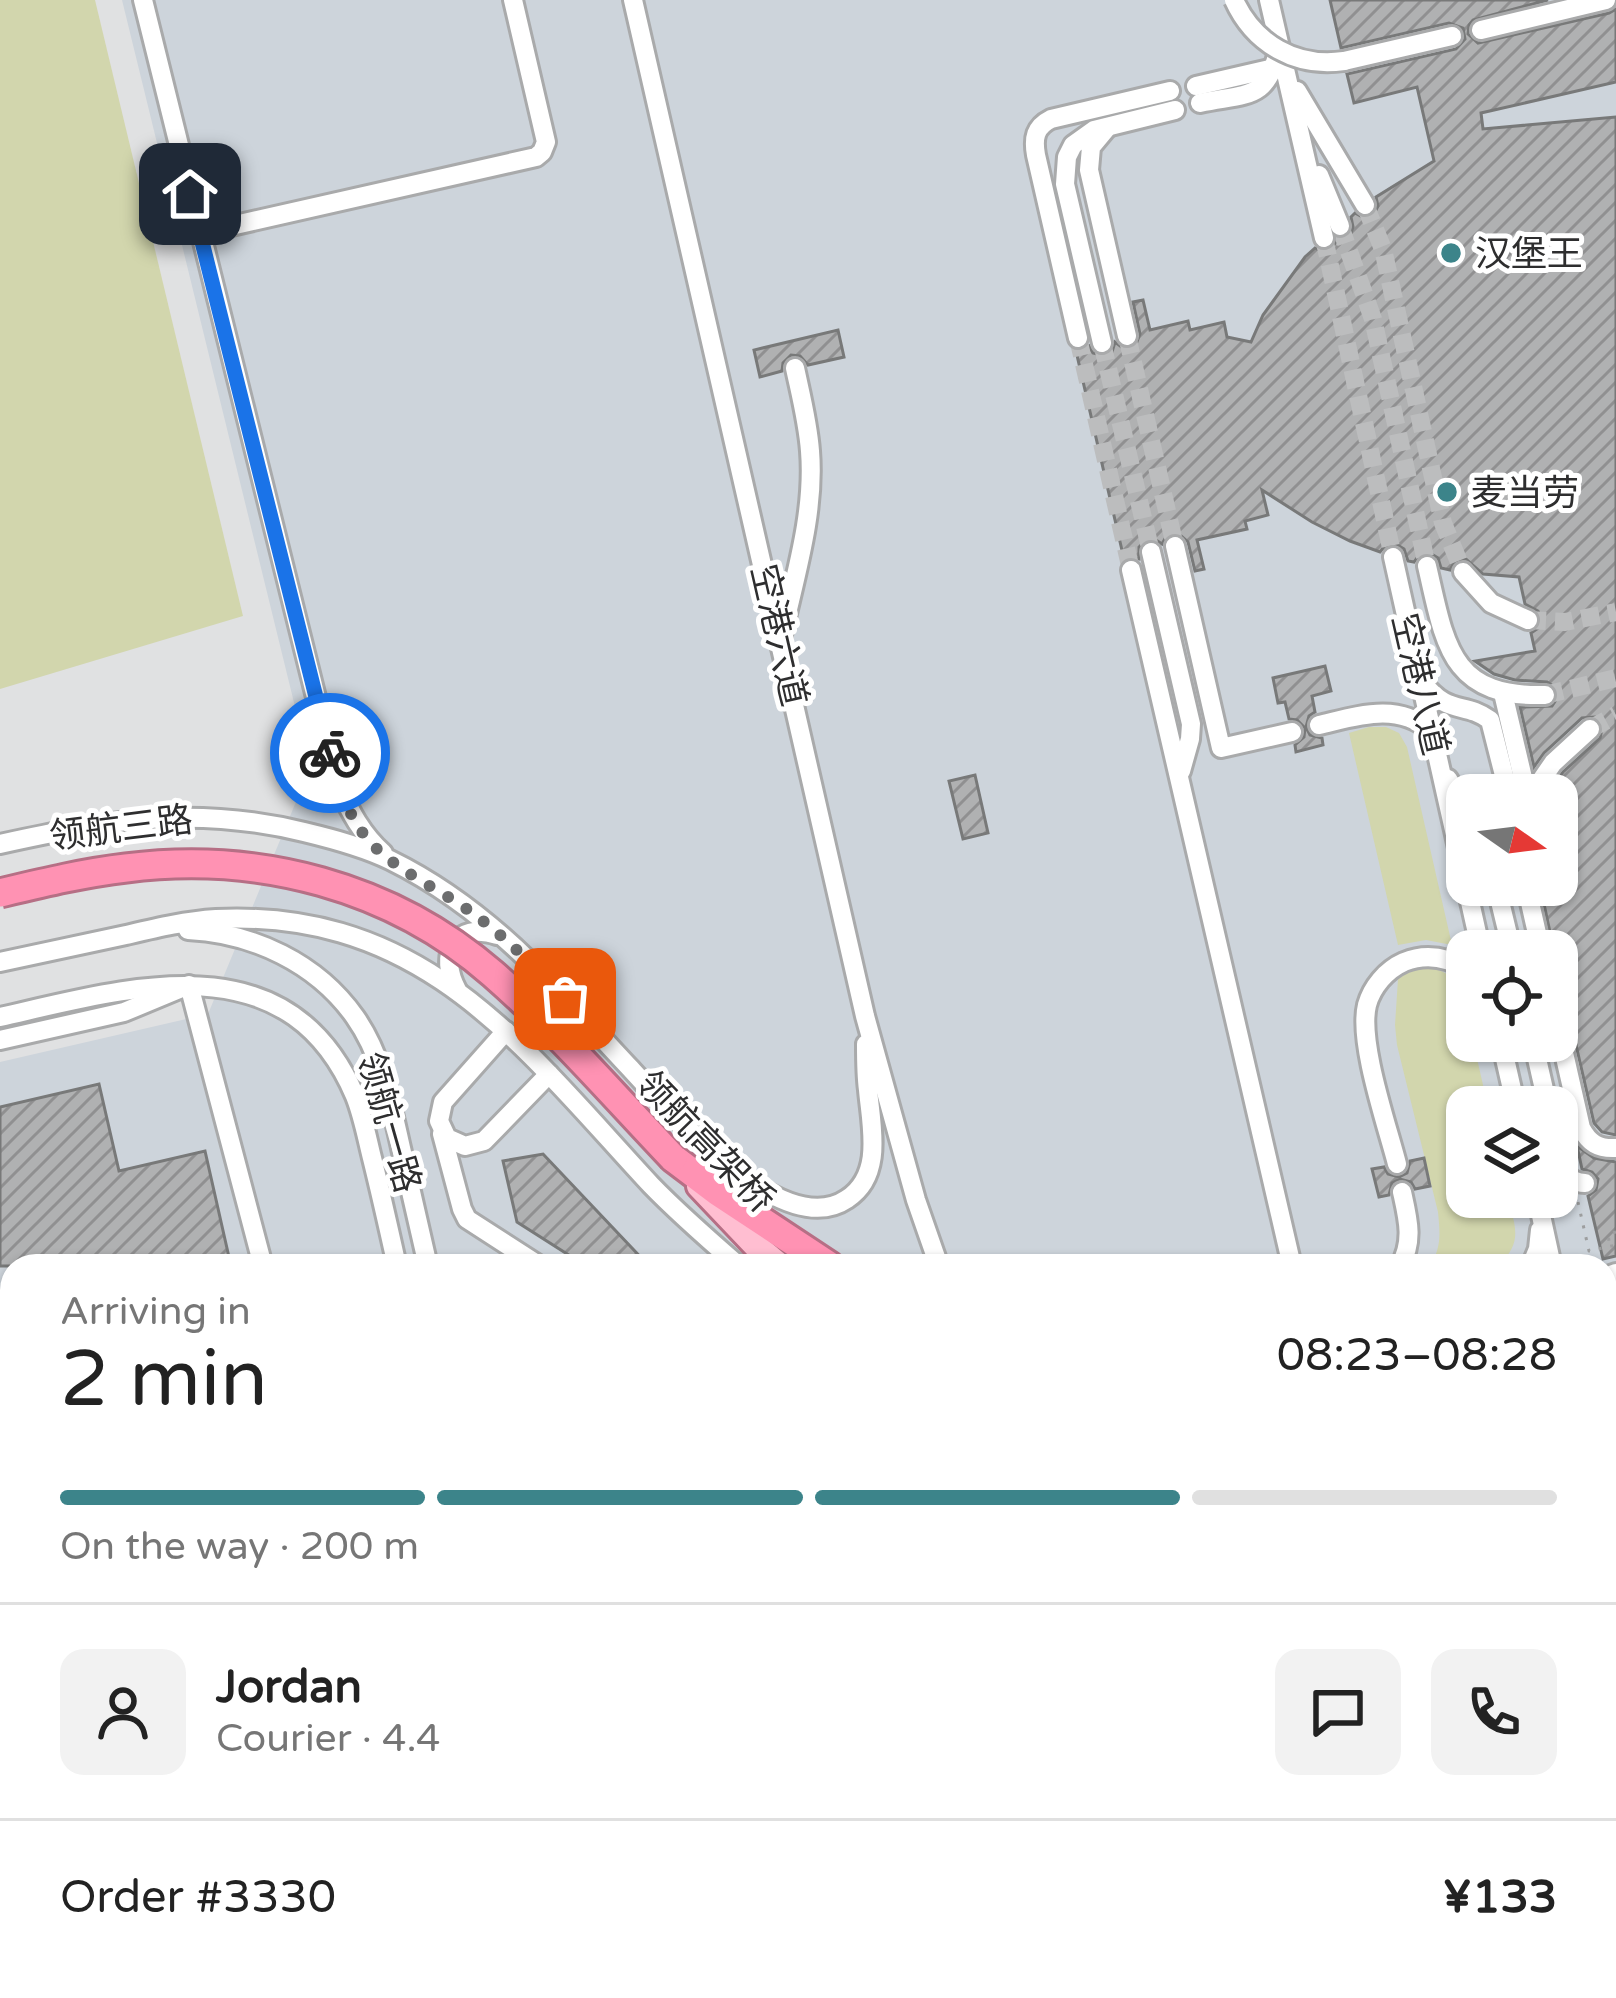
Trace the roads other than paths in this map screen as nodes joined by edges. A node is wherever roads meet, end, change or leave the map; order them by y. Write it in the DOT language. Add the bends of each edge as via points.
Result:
graph roads {
  1 [pos="142,0"];
  2 [pos="513,0"];
  3 [pos="634,0"];
  4 [pos="1234,0"];
  5 [pos="1606,0"];
  6 [pos="1275,5"];
  7 [pos="1481,29"];
  8 [pos="1452,36"];
  9 [pos="1280,69"];
  10 [pos="1198,94"];
  11 [pos="1114,124"];
  12 [pos="1365,205"];
  13 [pos="1332,232"];
  14 [pos="200,233"];
  15 [pos="1127,336"];
  16 [pos="1078,338"];
  17 [pos="1102,343"];
  18 [pos="795,368"];
  19 [pos="1174,546"];
  20 [pos="1151,552"];
  21 [pos="1393,557"];
  22 [pos="1427,566"];
  23 [pos="1131,570"];
  24 [pos="1463,572"];
  25 [pos="1528,620"];
  26 [pos="781,641"];
  27 [pos="1420,680"];
  28 [pos="1503,693"];
  29 [pos="1545,695"];
  30 [pos="1318,725"];
  31 [pos="1589,729"];
  32 [pos="1431,730"];
  33 [pos="1292,732"];
  34 [pos="1438,762"];
  35 [pos="1504,774"];
  36 [pos="1524,774"];
  37 [pos="1545,774"];
  38 [pos="1446,776"];
  39 [pos="1180,781"];
  40 [pos="0,844"];
  41 [pos="391,860"];
  42 [pos="0,892"];
  43 [pos="1476,930"];
  44 [pos="130,934"];
  45 [pos="502,936"];
  46 [pos="1446,960"];
  47 [pos="0,962"];
  48 [pos="188,985"];
  49 [pos="458,992"];
  50 [pos="865,1016"];
  51 [pos="0,1017"];
  52 [pos="506,1031"];
  53 [pos="0,1040"];
  54 [pos="1566,1062"];
  55 [pos="549,1073"];
  56 [pos="671,1112"];
  57 [pos="688,1130"];
  58 [pos="442,1131"];
  59 [pos="475,1145"];
  60 [pos="1616,1148"];
  61 [pos="673,1158"];
  62 [pos="629,1159"];
  63 [pos="1396,1164"];
  64 [pos="454,1177"];
  65 [pos="645,1178"];
  66 [pos="1402,1192"];
  67 [pos="1539,1218"];
  68 [pos="1541,1218"];
  69 [pos="260,1254"];
  70 [pos="395,1254"];
  71 [pos="425,1254"];
  72 [pos="521,1254"];
  73 [pos="725,1254"];
  74 [pos="766,1254"];
  75 [pos="812,1254"];
  76 [pos="936,1254"];
  77 [pos="1289,1254"];
  78 [pos="1406,1254"];
  79 [pos="1536,1254"];
  80 [pos="1549,1254"];
  1 -- 14 [label="street"];
  2 -- 14 [label="street" via="546,142 536,157"];
  3 -- 26 [label="street, 空港六道"];
  4 -- 8 [label="street, bridge" via="1255,33 1283,53 1317,62"];
  5 -- 7 [label="street"];
  6 -- 9 [label="street"];
  9 -- 10 [label="street" via="1256,90"];
  9 -- 12 [label="street"];
  9 -- 13 [label="street"];
  11 -- 15 [label="street" via="1090,147 1089,170"];
  11 -- 16 [label="street" via="1172,100 1051,119 1035,135"];
  11 -- 17 [label="street" via="1082,136 1064,170"];
  14 -- 41 [label="street" via="338,786 371,843"];
  18 -- 26 [label="street" via="811,474"];
  19 -- 33 [label="street" via="1221,748"];
  20 -- 39 [label="street" via="1191,724"];
  21 -- 27 [label="street, 空港八道"];
  22 -- 28 [label="street" via="1447,645 1468,675"];
  23 -- 39 [label="street"];
  24 -- 25 [label="street" via="1491,603"];
  26 -- 50 [label="street, 空港六道"];
  27 -- 32 [label="street, 空港八道"];
  27 -- 35 [label="street" via="1445,704 1490,720"];
  28 -- 29 [label="street"];
  28 -- 36 [label="street"];
  30 -- 32 [label="street" via="1386,712"];
  31 -- 37 [label="street"];
  32 -- 34 [label="street, 空港八道"];
  34 -- 38 [label="street"];
  34 -- 43 [label="street, 空港八道"];
  39 -- 77 [label="street"];
  40 -- 41 [label="street, 领航三路" via="183,815 273,824"];
  41 -- 45 [label="street, 领航三路"];
  42 -- 61 [label="highway, 领航高架桥, bridge" via="186,863 284,871 346,888 445,937 493,974"];
  44 -- 47 [label="street"];
  44 -- 49 [label="street" via="183,922 298,922 368,940"];
  44 -- 71 [label="street, 领航一路" via="176,929 239,938 307,968 333,992 356,1018 386,1085"];
  45 -- 49 [label="street" via="476,930 459,938 447,968"];
  45 -- 56 [label="street, 领航三路"];
  46 -- 63 [label="street" via="1395,967 1371,994 1369,1050"];
  48 -- 51 [label="street" via="118,990"];
  48 -- 53 [label="street" via="124,1012"];
  48 -- 69 [label="street"];
  48 -- 70 [label="street" via="263,1000 325,1046 357,1100"];
  49 -- 52 [label="street"];
  50 -- 57 [label="street, 领航三路" via="874,1146 848,1199 801,1207 778,1198"];
  50 -- 76 [label="street, 空港六道"];
  52 -- 55 [label="street"];
  52 -- 58 [label="street" via="442,1102"];
  54 -- 60 [label="street" via="1581,1128 1595,1146"];
  55 -- 59 [label="street"];
  55 -- 62 [label="street"];
  56 -- 57 [label="street, 领航三路"];
  56 -- 62 [label="street"];
  57 -- 65 [label="street"];
  58 -- 59 [label="street" via="456,1144"];
  58 -- 64 [label="street"];
  59 -- 64 [label="street"];
  61 -- 74 [label="main road, 领航高架桥"];
  61 -- 75 [label="highway"];
  62 -- 65 [label="street"];
  64 -- 72 [label="street" via="467,1219"];
  65 -- 73 [label="street"];
  66 -- 78 [label="street" via="1411,1230"];
  67 -- 79 [label="street"];
  68 -- 80 [label="street"];
}
